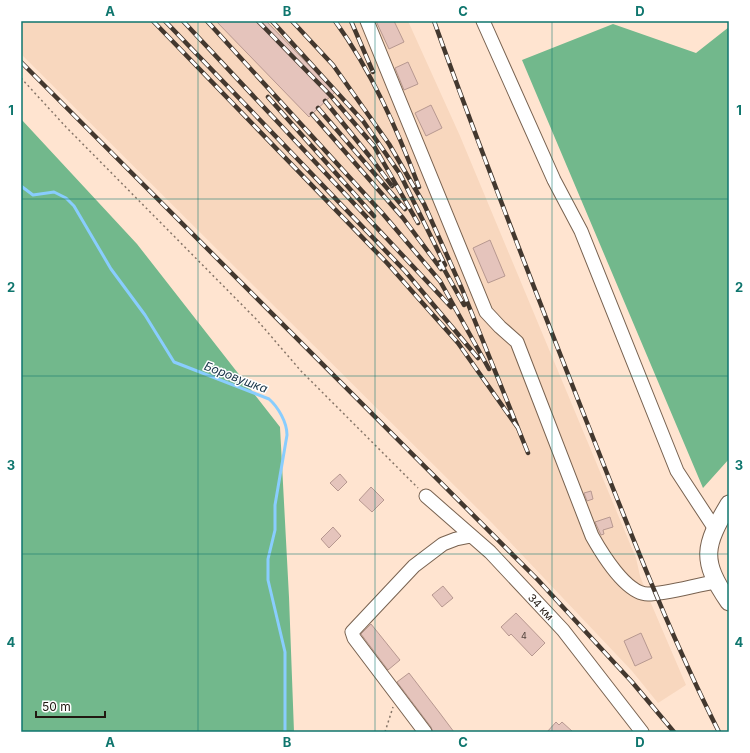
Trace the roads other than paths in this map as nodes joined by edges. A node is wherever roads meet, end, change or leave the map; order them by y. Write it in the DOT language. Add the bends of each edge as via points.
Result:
graph roads {
  1 [pos="367,21"];
  2 [pos="483,21"];
  3 [pos="426,496"];
  4 [pos="729,504"];
  5 [pos="715,529"];
  6 [pos="471,536"];
  7 [pos="715,582"];
  8 [pos="729,602"];
  9 [pos="426,732"];
  10 [pos="642,732"];
  1 -- 7 [label="street" via="486,312 517,342 592,536 607,562 632,588 647,594"];
  2 -- 5 [label="street" via="554,180 581,231 677,471"];
  3 -- 6 [label="street, 34 км"];
  4 -- 5 [label="main road"];
  5 -- 7 [label="main road" via="708,551"];
  6 -- 9 [label="street" via="443,544 414,566 352,632"];
  6 -- 10 [label="street, 34 км" via="490,552 563,630"];
  7 -- 8 [label="main road"];
}
